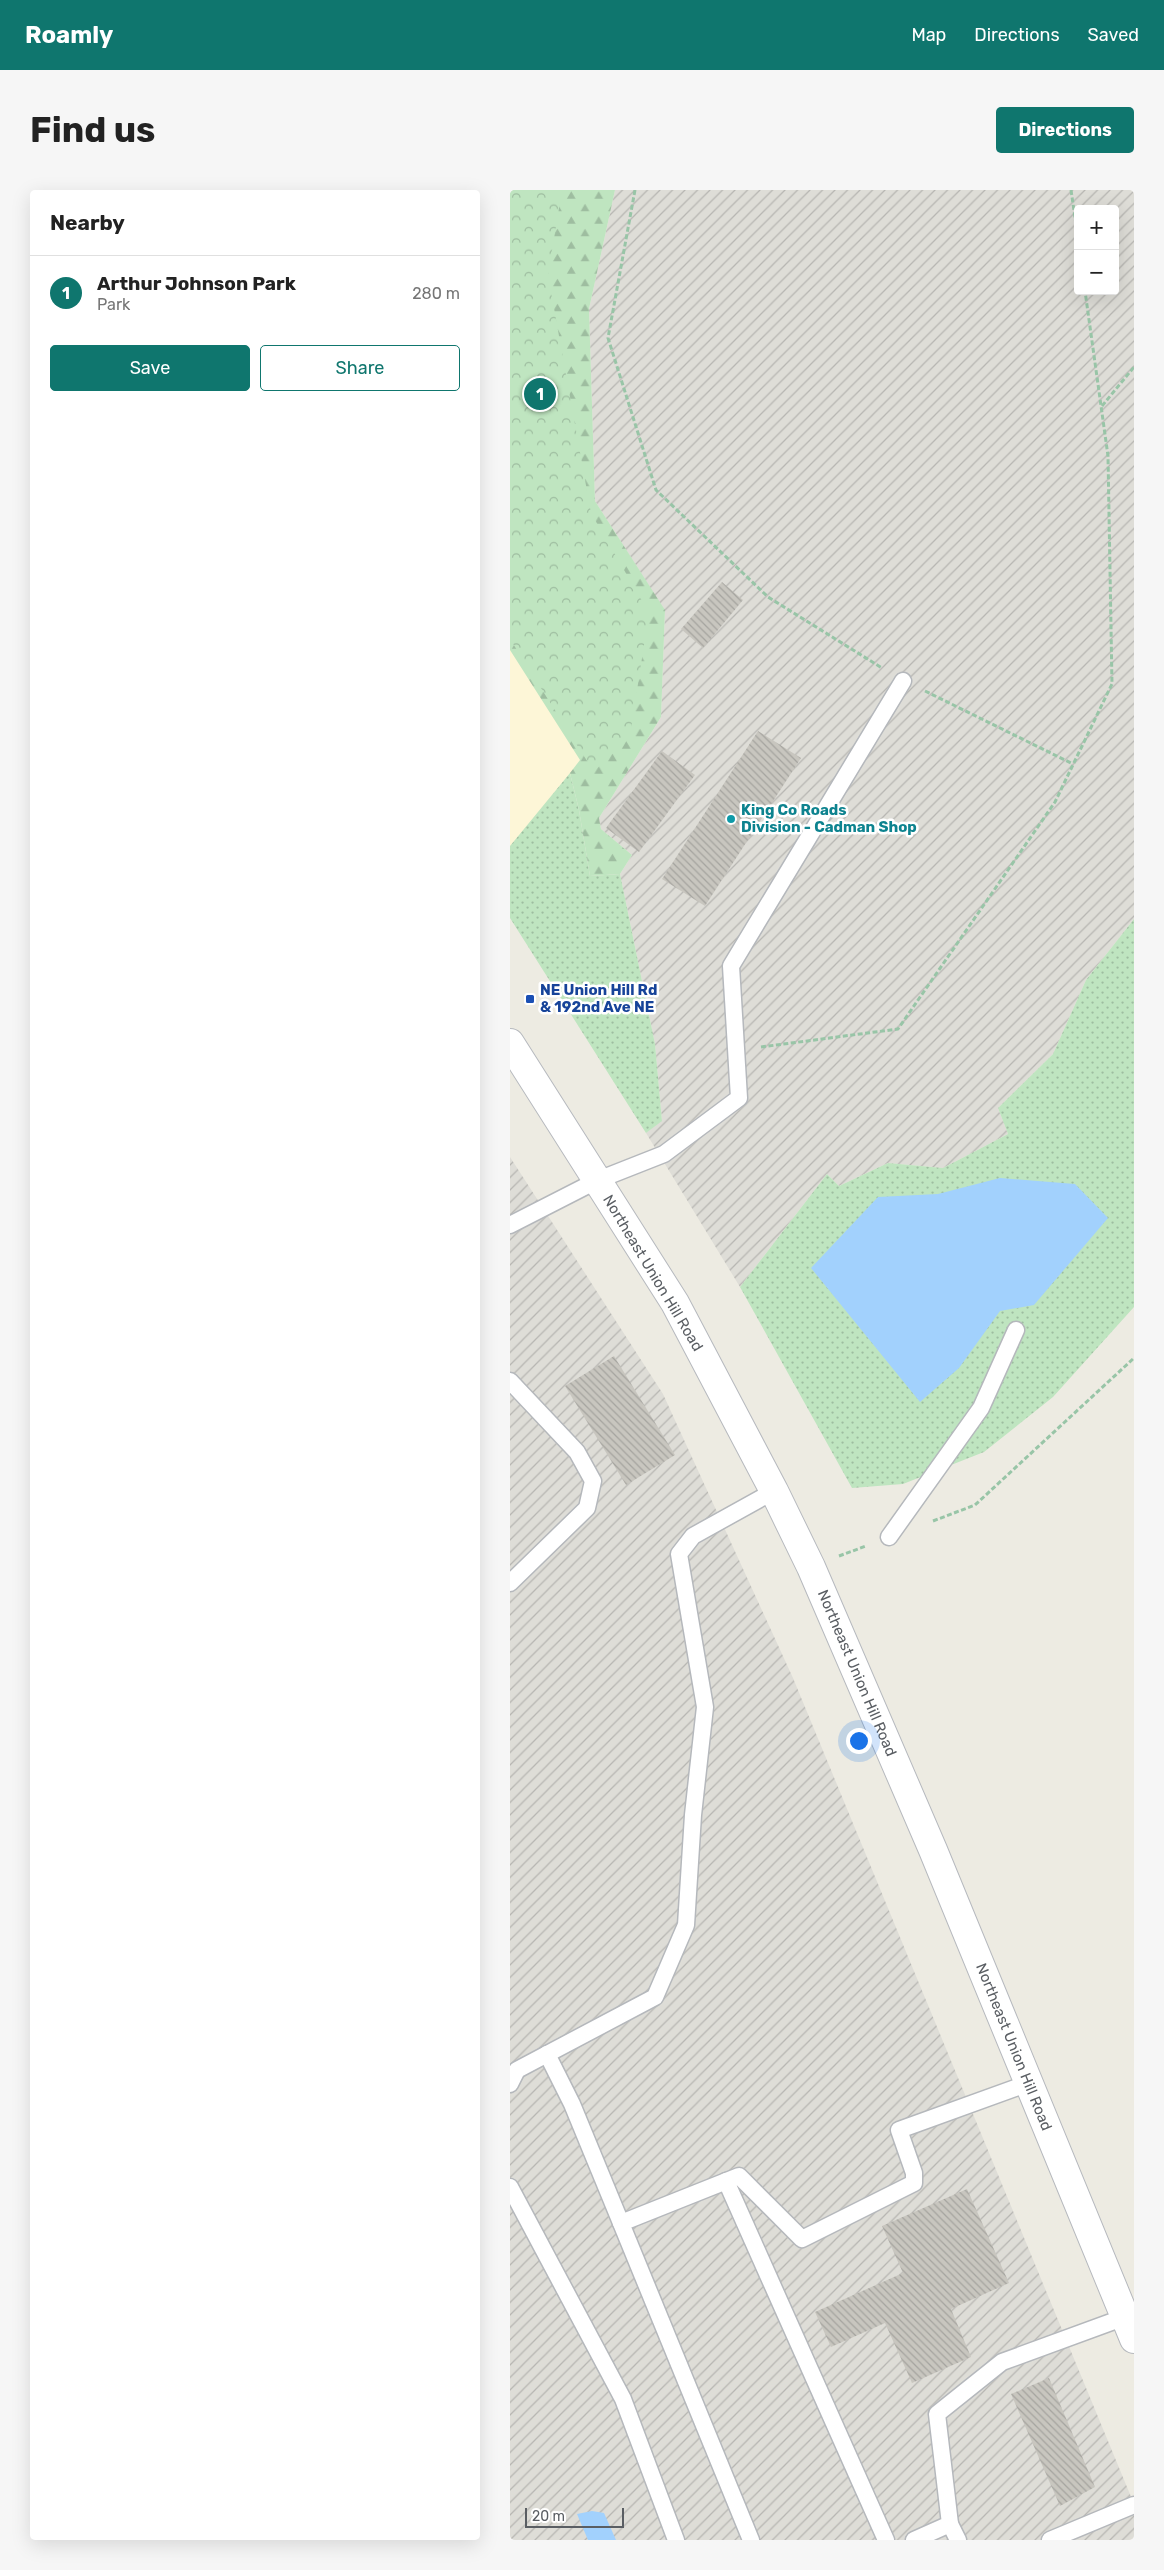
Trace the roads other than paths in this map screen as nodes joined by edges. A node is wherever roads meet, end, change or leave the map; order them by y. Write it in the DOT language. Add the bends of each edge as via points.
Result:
graph roads {
  1 [pos="904,681"];
  2 [pos="510,1043"];
  3 [pos="598,1180"];
  4 [pos="510,1225"];
  5 [pos="1016,1330"];
  6 [pos="510,1381"];
  7 [pos="774,1491"];
  8 [pos="889,1537"];
  9 [pos="510,1583"];
  10 [pos="547,2054"];
  11 [pos="1028,2083"];
  12 [pos="510,2084"];
  13 [pos="726,2181"];
  14 [pos="510,2187"];
  15 [pos="621,2223"];
  16 [pos="1130,2328"];
  17 [pos="1134,2505"];
  18 [pos="950,2524"];
  19 [pos="676,2540"];
  20 [pos="751,2540"];
  21 [pos="886,2540"];
  22 [pos="914,2540"];
  23 [pos="958,2540"];
  24 [pos="1050,2540"];
  1 -- 3 [label="lane" via="731,966 739,1098 664,1154"];
  2 -- 3 [label="main road, Northeast Union Hill Road"];
  3 -- 4 [label="lane"];
  3 -- 7 [label="main road, Northeast Union Hill Road" via="675,1302"];
  5 -- 8 [label="lane" via="981,1408"];
  6 -- 9 [label="lane" via="577,1452 593,1481 586,1508"];
  7 -- 10 [label="lane" via="693,1536 679,1554 705,1707 693,1815 686,1926 655,1997"];
  7 -- 11 [label="main road, Northeast Union Hill Road" via="811,1567 937,1859"];
  10 -- 12 [label="lane" via="517,2070"];
  10 -- 15 [label="lane" via="572,2104"];
  11 -- 13 [label="lane" via="899,2130 914,2173 914,2183 802,2239 739,2176"];
  11 -- 16 [label="main road, Northeast Union Hill Road"];
  13 -- 15 [label="lane"];
  13 -- 21 [label="lane"];
  14 -- 19 [label="lane" via="623,2399"];
  15 -- 20 [label="lane"];
  16 -- 18 [label="lane" via="1002,2362 937,2414"];
  17 -- 24 [label="lane"];
  18 -- 22 [label="lane"];
  18 -- 23 [label="lane"];
}
